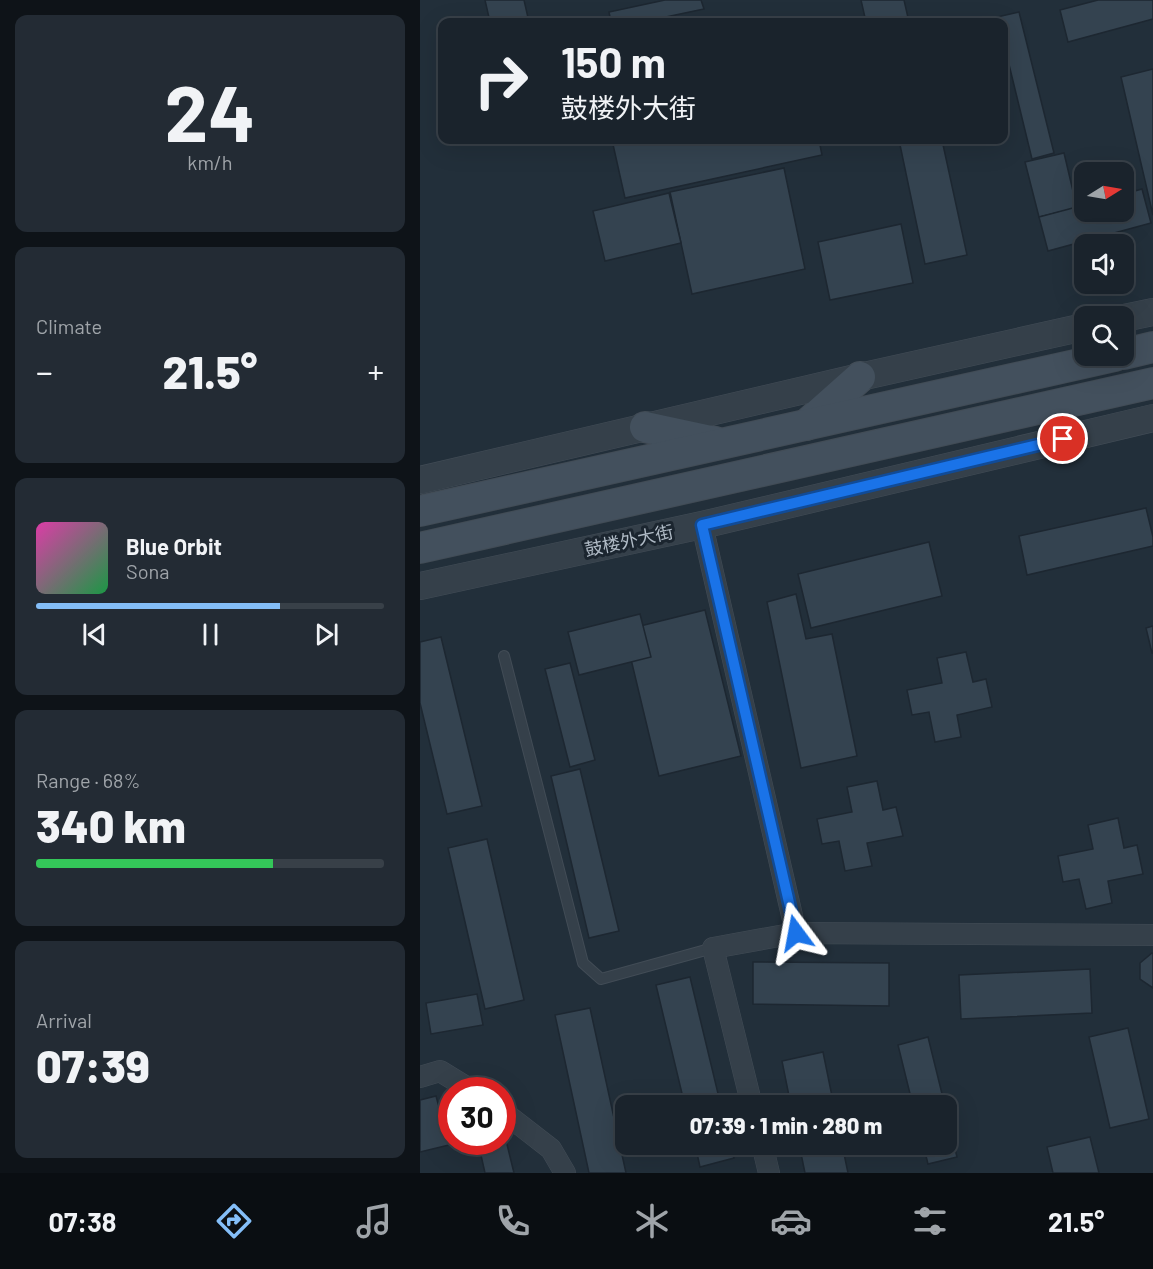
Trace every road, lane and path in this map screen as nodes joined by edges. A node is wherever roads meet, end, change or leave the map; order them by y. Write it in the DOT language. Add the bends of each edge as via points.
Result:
graph roads {
  1 [pos="1153,312"];
  2 [pos="1134,316"];
  3 [pos="1074,329"];
  4 [pos="1153,347"];
  5 [pos="1134,352"];
  6 [pos="1074,365"];
  7 [pos="860,377"];
  8 [pos="1153,383"];
  9 [pos="1153,418"];
  10 [pos="804,426"];
  11 [pos="645,427"];
  12 [pos="724,444"];
  13 [pos="420,480"];
  14 [pos="420,511"];
  15 [pos="702,525"];
  16 [pos="420,549"];
  17 [pos="420,586"];
  18 [pos="504,656"];
  19 [pos="796,933"];
  20 [pos="1153,935"];
  21 [pos="713,948"];
  22 [pos="420,1077"];
  23 [pos="450,1077"];
  24 [pos="749,1095"];
  25 [pos="516,1122"];
  26 [pos="765,1155"];
  27 [pos="565,1173"];
  28 [pos="769,1173"];
  1 -- 2 [label="street"];
  3 -- 7 [label="street"];
  4 -- 5 [label="main road"];
  6 -- 10 [label="main road"];
  7 -- 10 [label="main road"];
  7 -- 11 [label="street"];
  8 -- 16 [label="main road"];
  9 -- 15 [label="street, 鼓楼外大街"];
  10 -- 12 [label="main road"];
  11 -- 12 [label="main road"];
  11 -- 13 [label="street"];
  12 -- 14 [label="main road"];
  15 -- 17 [label="street, 鼓楼外大街"];
  15 -- 19 [label="street"];
  18 -- 21 [label="lane" via="583,963 601,979"];
  19 -- 20 [label="street"];
  19 -- 21 [label="street"];
  21 -- 24 [label="street"];
  22 -- 23 [label="street" via="440,1071"];
  25 -- 27 [label="street" via="551,1149"];
  26 -- 28 [label="street"];
}
